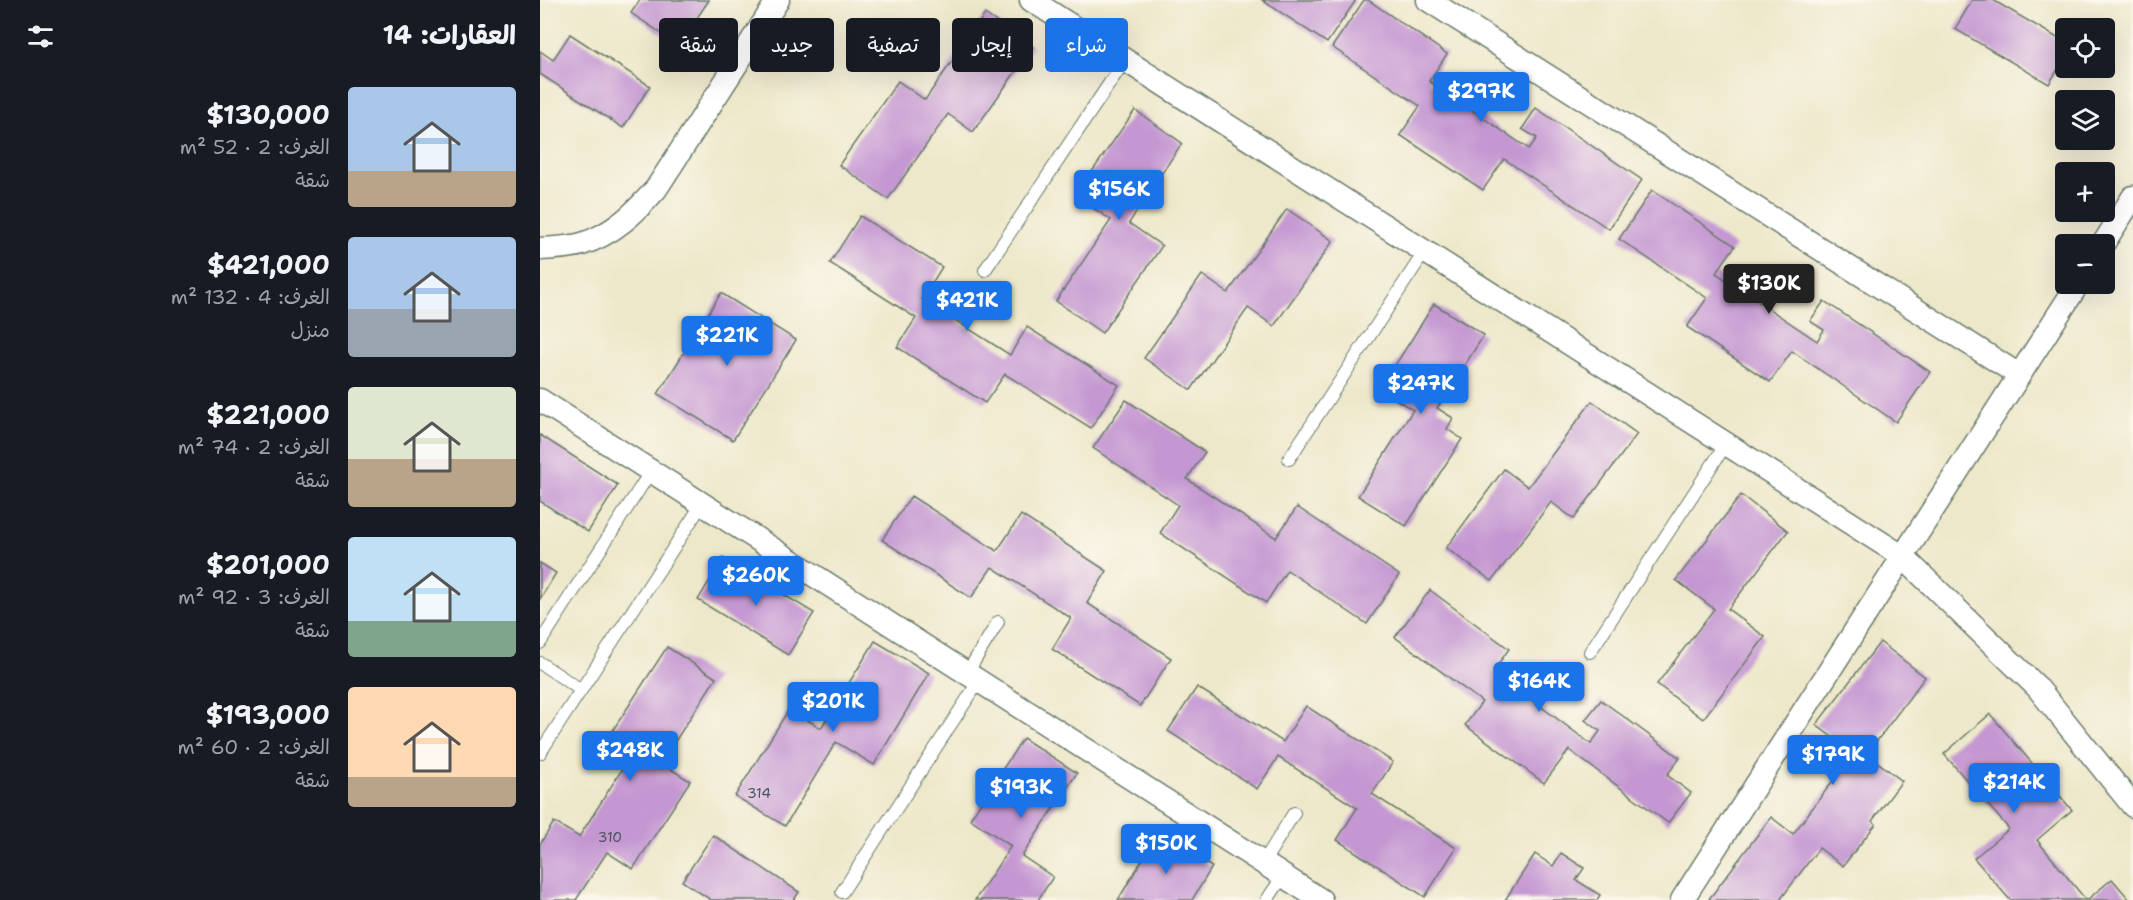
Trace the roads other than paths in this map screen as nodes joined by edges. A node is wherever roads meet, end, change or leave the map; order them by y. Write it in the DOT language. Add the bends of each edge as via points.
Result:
graph roads {
  1 [pos="778,0"];
  2 [pos="1031,0"];
  3 [pos="1428,0"];
  4 [pos="1059,18"];
  5 [pos="1128,62"];
  6 [pos="1117,72"];
  7 [pos="2133,197"];
  8 [pos="2109,234"];
  9 [pos="540,249"];
  10 [pos="1425,251"];
  11 [pos="986,270"];
  12 [pos="2072,294"];
  13 [pos="2019,375"];
  14 [pos="540,400"];
  15 [pos="1726,444"];
  16 [pos="1289,459"];
  17 [pos="651,471"];
  18 [pos="702,504"];
  19 [pos="1902,556"];
  20 [pos="998,622"];
  21 [pos="540,643"];
  22 [pos="1590,652"];
  23 [pos="540,663"];
  24 [pos="973,677"];
  25 [pos="581,690"];
  26 [pos="540,753"];
  27 [pos="2133,806"];
  28 [pos="1294,813"];
  29 [pos="1263,863"];
  30 [pos="1283,876"];
  31 [pos="842,892"];
  32 [pos="1267,900"];
  33 [pos="1321,900"];
  34 [pos="1682,900"];
  1 -- 9 [label="street" via="656,189 635,213 610,231 581,244"];
  2 -- 4 [label="street"];
  3 -- 13 [label="street"];
  5 -- 10 [label="street"];
  6 -- 11 [label="lane"];
  7 -- 8 [label="street"];
  10 -- 15 [label="street"];
  10 -- 16 [label="lane"];
  12 -- 13 [label="street"];
  13 -- 19 [label="street"];
  14 -- 17 [label="street"];
  15 -- 19 [label="street"];
  15 -- 22 [label="lane"];
  17 -- 18 [label="street"];
  17 -- 21 [label="lane"];
  18 -- 24 [label="street"];
  18 -- 25 [label="lane"];
  19 -- 27 [label="street" via="2037,687"];
  19 -- 34 [label="street"];
  20 -- 24 [label="lane"];
  23 -- 25 [label="lane"];
  24 -- 29 [label="street"];
  24 -- 31 [label="lane"];
  25 -- 26 [label="lane"];
  28 -- 29 [label="lane"];
  29 -- 30 [label="street"];
  30 -- 32 [label="lane"];
  30 -- 33 [label="street"];
}
